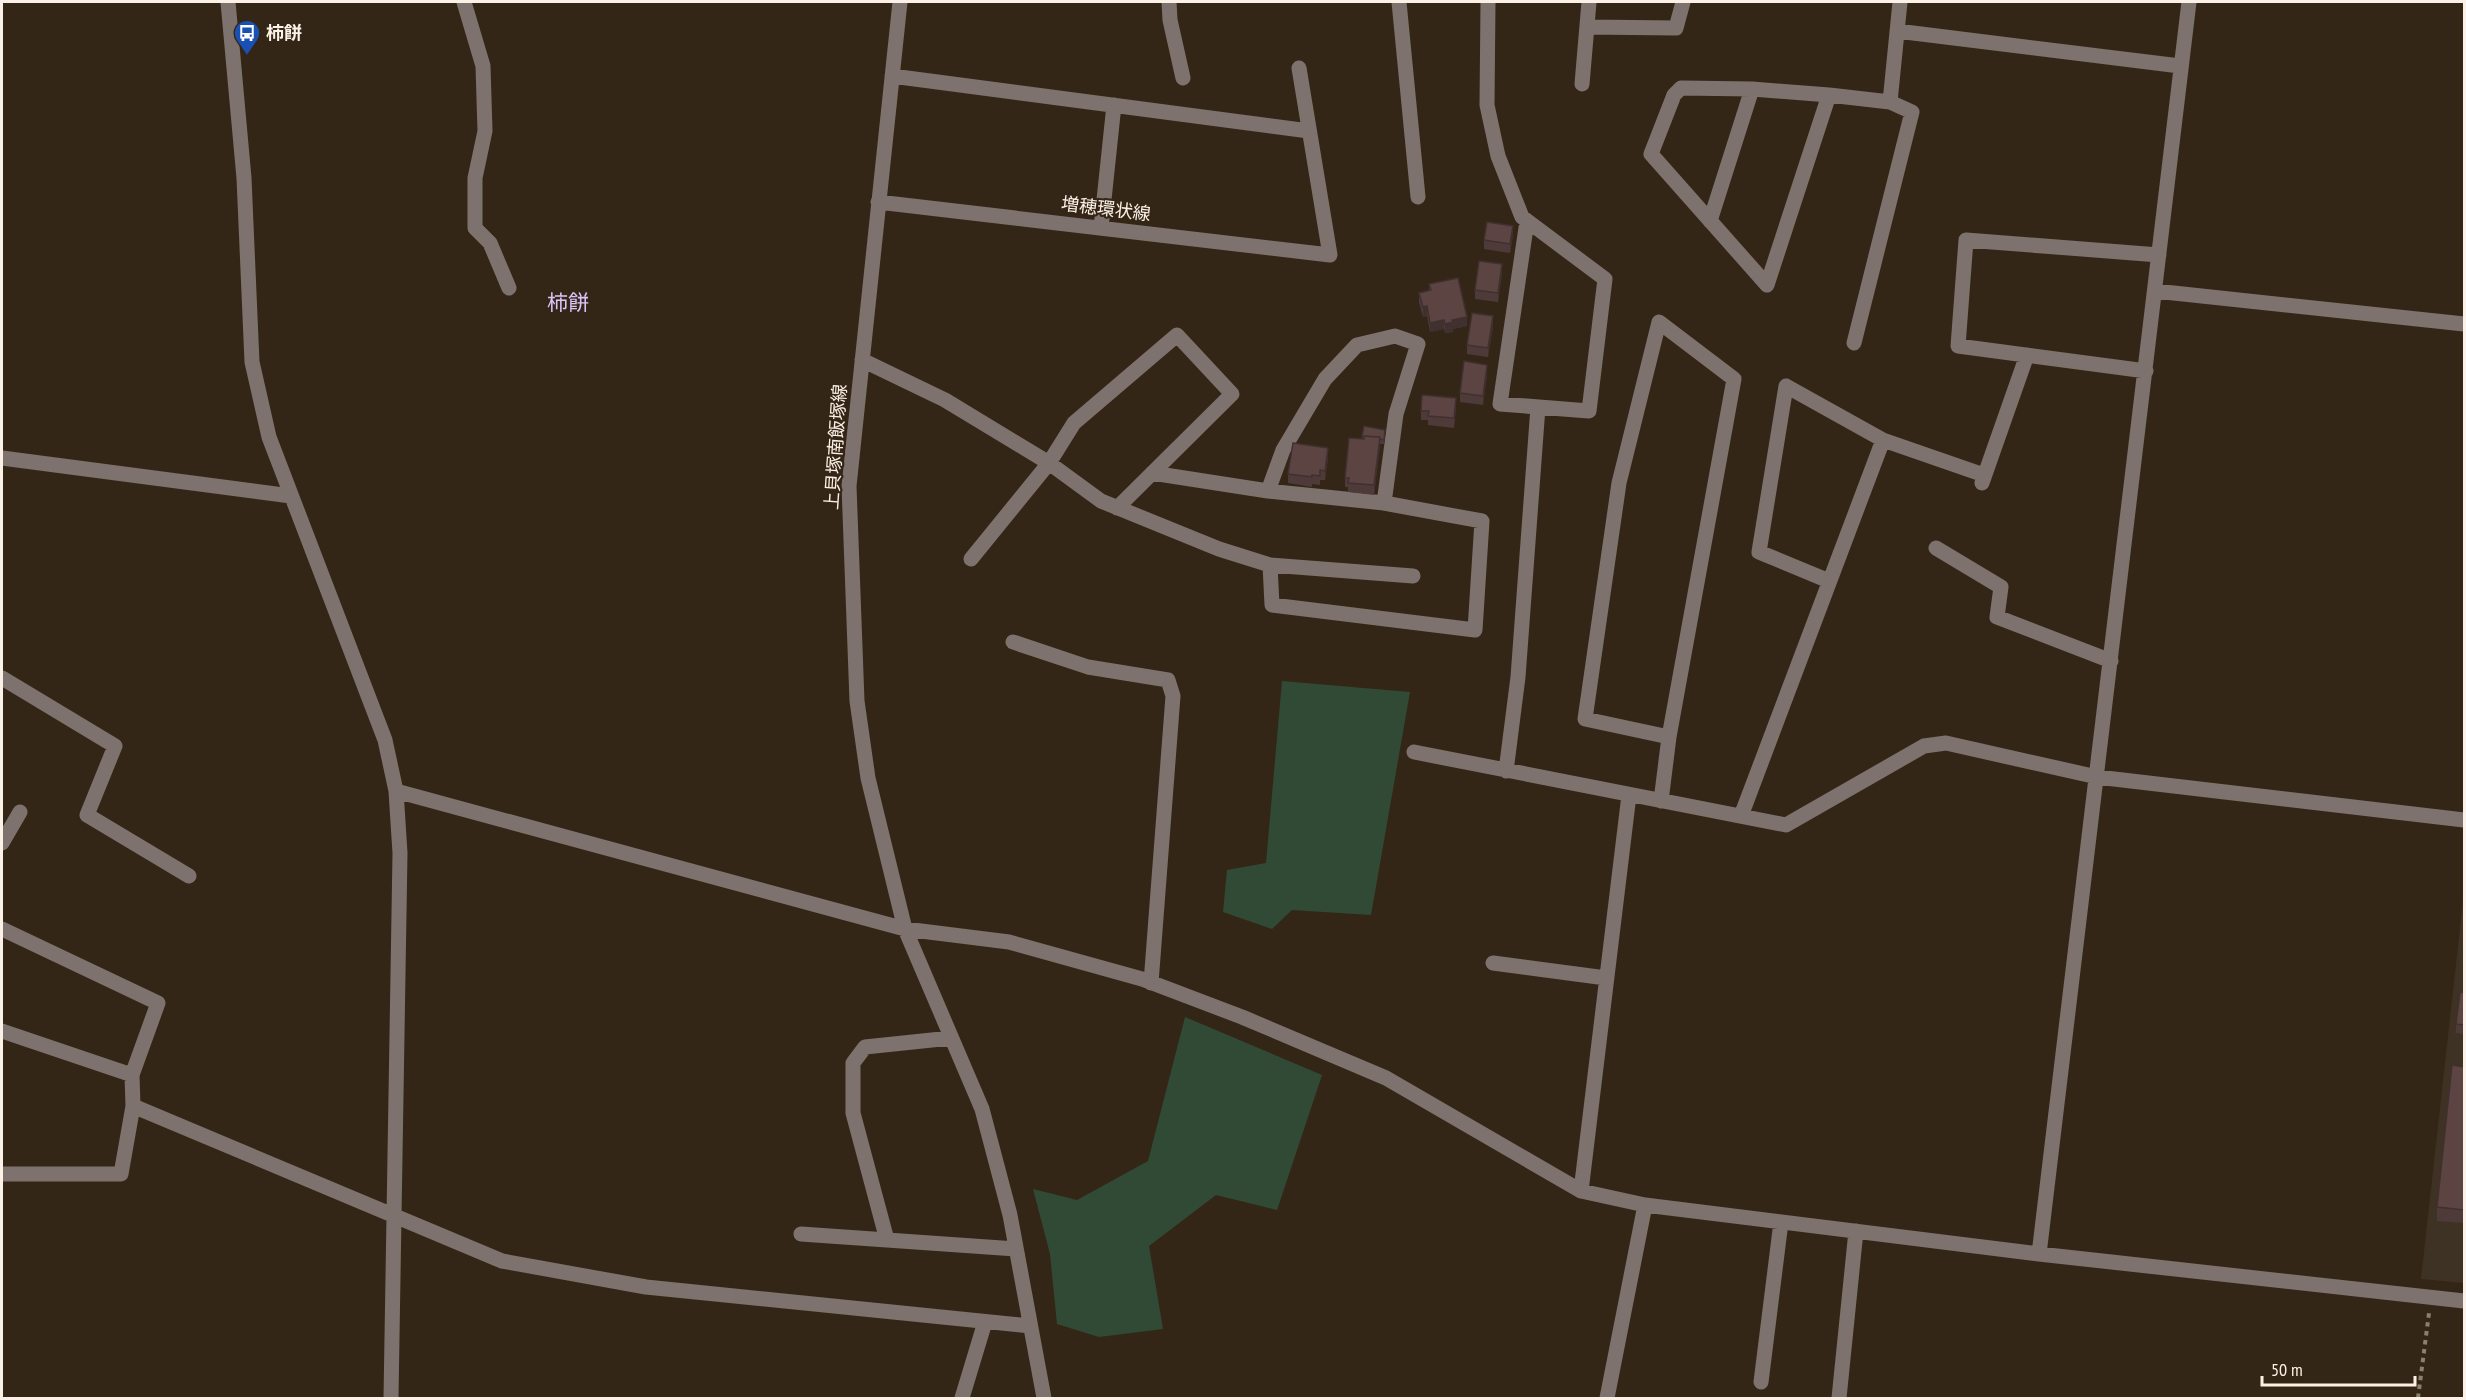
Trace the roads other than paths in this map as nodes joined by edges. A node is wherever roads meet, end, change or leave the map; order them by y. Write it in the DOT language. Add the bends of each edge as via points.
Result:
graph roads {
  1 [pos="228,2"];
  2 [pos="464,2"];
  3 [pos="900,2"];
  4 [pos="1169,2"];
  5 [pos="1399,2"];
  6 [pos="1488,2"];
  7 [pos="1589,2"];
  8 [pos="1683,2"];
  9 [pos="1900,2"];
  10 [pos="2190,2"];
  11 [pos="1587,27"];
  12 [pos="1897,31"];
  13 [pos="2180,66"];
  14 [pos="1299,68"];
  15 [pos="891,76"];
  16 [pos="1183,78"];
  17 [pos="1582,84"];
  18 [pos="1752,89"];
  19 [pos="1829,95"];
  20 [pos="1890,102"];
  21 [pos="1114,105"];
  22 [pos="1309,131"];
  23 [pos="1418,197"];
  24 [pos="878,202"];
  25 [pos="1527,221"];
  26 [pos="1710,221"];
  27 [pos="1101,228"];
  28 [pos="2159,255"];
  29 [pos="509,288"];
  30 [pos="2155,291"];
  31 [pos="2464,324"];
  32 [pos="1854,343"];
  33 [pos="2027,355"];
  34 [pos="862,360"];
  35 [pos="2146,371"];
  36 [pos="1538,407"];
  37 [pos="1883,440"];
  38 [pos="2,458"];
  39 [pos="1049,463"];
  40 [pos="1152,473"];
  41 [pos="1268,491"];
  42 [pos="291,496"];
  43 [pos="1384,503"];
  44 [pos="1117,508"];
  45 [pos="1936,548"];
  46 [pos="971,559"];
  47 [pos="1270,565"];
  48 [pos="1413,576"];
  49 [pos="1829,581"];
  50 [pos="1013,642"];
  51 [pos="2111,661"];
  52 [pos="2,678"];
  53 [pos="1670,736"];
  54 [pos="1414,752"];
  55 [pos="1506,771"];
  56 [pos="2097,777"];
  57 [pos="396,791"];
  58 [pos="1629,795"];
  59 [pos="1661,801"];
  60 [pos="20,812"];
  61 [pos="1741,816"];
  62 [pos="2464,820"];
  63 [pos="2,843"];
  64 [pos="189,876"];
  65 [pos="2,929"];
  66 [pos="905,929"];
  67 [pos="1493,963"];
  68 [pos="1606,978"];
  69 [pos="1151,982"];
  70 [pos="2,1031"];
  71 [pos="951,1038"];
  72 [pos="132,1075"];
  73 [pos="133,1106"];
  74 [pos="2,1174"];
  75 [pos="1581,1191"];
  76 [pos="1645,1205"];
  77 [pos="393,1215"];
  78 [pos="1781,1222"];
  79 [pos="1856,1232"];
  80 [pos="801,1234"];
  81 [pos="887,1240"];
  82 [pos="1016,1250"];
  83 [pos="2039,1254"];
  84 [pos="2464,1301"];
  85 [pos="985,1322"];
  86 [pos="1030,1326"];
  87 [pos="1761,1382"];
  88 [pos="391,1398"];
  89 [pos="962,1398"];
  90 [pos="1044,1398"];
  91 [pos="1607,1398"];
  92 [pos="1839,1398"];
  1 -- 42 [label="street" via="244,178 252,362 269,437"];
  2 -- 29 [label="street" via="483,66 485,130 476,178 475,228 490,243"];
  3 -- 15 [label="street, 上貝塚南飯塚線"];
  4 -- 16 [label="street"];
  5 -- 23 [label="street"];
  6 -- 25 [label="street" via="1487,105 1498,156"];
  7 -- 11 [label="street"];
  8 -- 11 [label="street" via="1676,28"];
  9 -- 12 [label="street"];
  10 -- 13 [label="street"];
  11 -- 17 [label="street"];
  12 -- 13 [label="street"];
  12 -- 20 [label="street"];
  13 -- 28 [label="street"];
  14 -- 22 [label="street"];
  15 -- 21 [label="street"];
  15 -- 24 [label="street, 上貝塚南飯塚線"];
  18 -- 19 [label="street"];
  18 -- 26 [label="street"];
  18 -- 26 [label="street" via="1681,88 1674,94 1651,154"];
  19 -- 20 [label="street"];
  19 -- 26 [label="street" via="1767,285"];
  20 -- 32 [label="street" via="1912,112"];
  21 -- 22 [label="street"];
  21 -- 27 [label="street"];
  22 -- 27 [label="street, 増穂環状線" via="1330,255"];
  24 -- 27 [label="street, 増穂環状線"];
  24 -- 34 [label="street, 上貝塚南飯塚線"];
  25 -- 36 [label="street" via="1500,404"];
  25 -- 36 [label="street" via="1605,279 1588,411"];
  28 -- 30 [label="street"];
  28 -- 33 [label="street" via="1966,240 1958,346"];
  30 -- 31 [label="street"];
  30 -- 35 [label="street"];
  33 -- 35 [label="street"];
  33 -- 37 [label="street" via="1983,479"];
  34 -- 39 [label="street" via="945,400"];
  34 -- 66 [label="street, 上貝塚南飯塚線" via="849,486 857,701 868,778"];
  35 -- 51 [label="street"];
  36 -- 55 [label="street" via="1518,677"];
  37 -- 49 [label="street"];
  37 -- 49 [label="street" via="1786,386 1759,552"];
  38 -- 42 [label="street"];
  39 -- 40 [label="street" via="1074,423 1177,335 1232,394"];
  39 -- 44 [label="street"];
  39 -- 46 [label="street"];
  40 -- 41 [label="street"];
  40 -- 44 [label="street"];
  41 -- 43 [label="street"];
  41 -- 43 [label="street" via="1282,450 1325,379 1357,345 1395,336 1418,344 1396,414"];
  42 -- 57 [label="street" via="385,740"];
  43 -- 47 [label="street" via="1482,521 1474,630 1272,605"];
  44 -- 47 [label="street"];
  45 -- 51 [label="street" via="2001,587 1997,617"];
  47 -- 48 [label="street"];
  49 -- 61 [label="street"];
  50 -- 69 [label="street" via="1088,667 1168,680 1173,696"];
  51 -- 56 [label="street"];
  52 -- 64 [label="street" via="115,746 87,815"];
  53 -- 53 [label="street" via="1585,719 1619,483 1659,322 1734,379"];
  53 -- 59 [label="street"];
  54 -- 55 [label="street"];
  55 -- 58 [label="street"];
  56 -- 61 [label="street" via="1946,743 1924,746 1786,825"];
  56 -- 62 [label="street"];
  56 -- 83 [label="street"];
  57 -- 66 [label="street"];
  57 -- 77 [label="street" via="400,853"];
  58 -- 59 [label="street"];
  58 -- 68 [label="street"];
  59 -- 61 [label="street"];
  60 -- 63 [label="street"];
  65 -- 72 [label="street" via="158,1003"];
  66 -- 69 [label="street" via="1008,942"];
  66 -- 71 [label="street, 上貝塚南飯塚線"];
  67 -- 68 [label="street"];
  68 -- 75 [label="street"];
  69 -- 75 [label="street" via="1386,1078"];
  70 -- 72 [label="street"];
  71 -- 81 [label="street" via="865,1047 853,1063 853,1113"];
  71 -- 82 [label="street, 上貝塚南飯塚線" via="982,1110"];
  72 -- 73 [label="street"];
  73 -- 74 [label="street" via="121,1174"];
  73 -- 77 [label="street"];
  75 -- 76 [label="street"];
  76 -- 78 [label="street"];
  76 -- 91 [label="street"];
  77 -- 85 [label="street" via="502,1261 546,1269 646,1287"];
  77 -- 88 [label="street"];
  78 -- 79 [label="street"];
  78 -- 87 [label="street"];
  79 -- 83 [label="street"];
  79 -- 92 [label="street"];
  80 -- 81 [label="street"];
  81 -- 82 [label="street"];
  82 -- 86 [label="street, 上貝塚南飯塚線"];
  83 -- 84 [label="street"];
  85 -- 86 [label="street"];
  85 -- 89 [label="street"];
  86 -- 90 [label="street, 上貝塚南飯塚線"];
}
